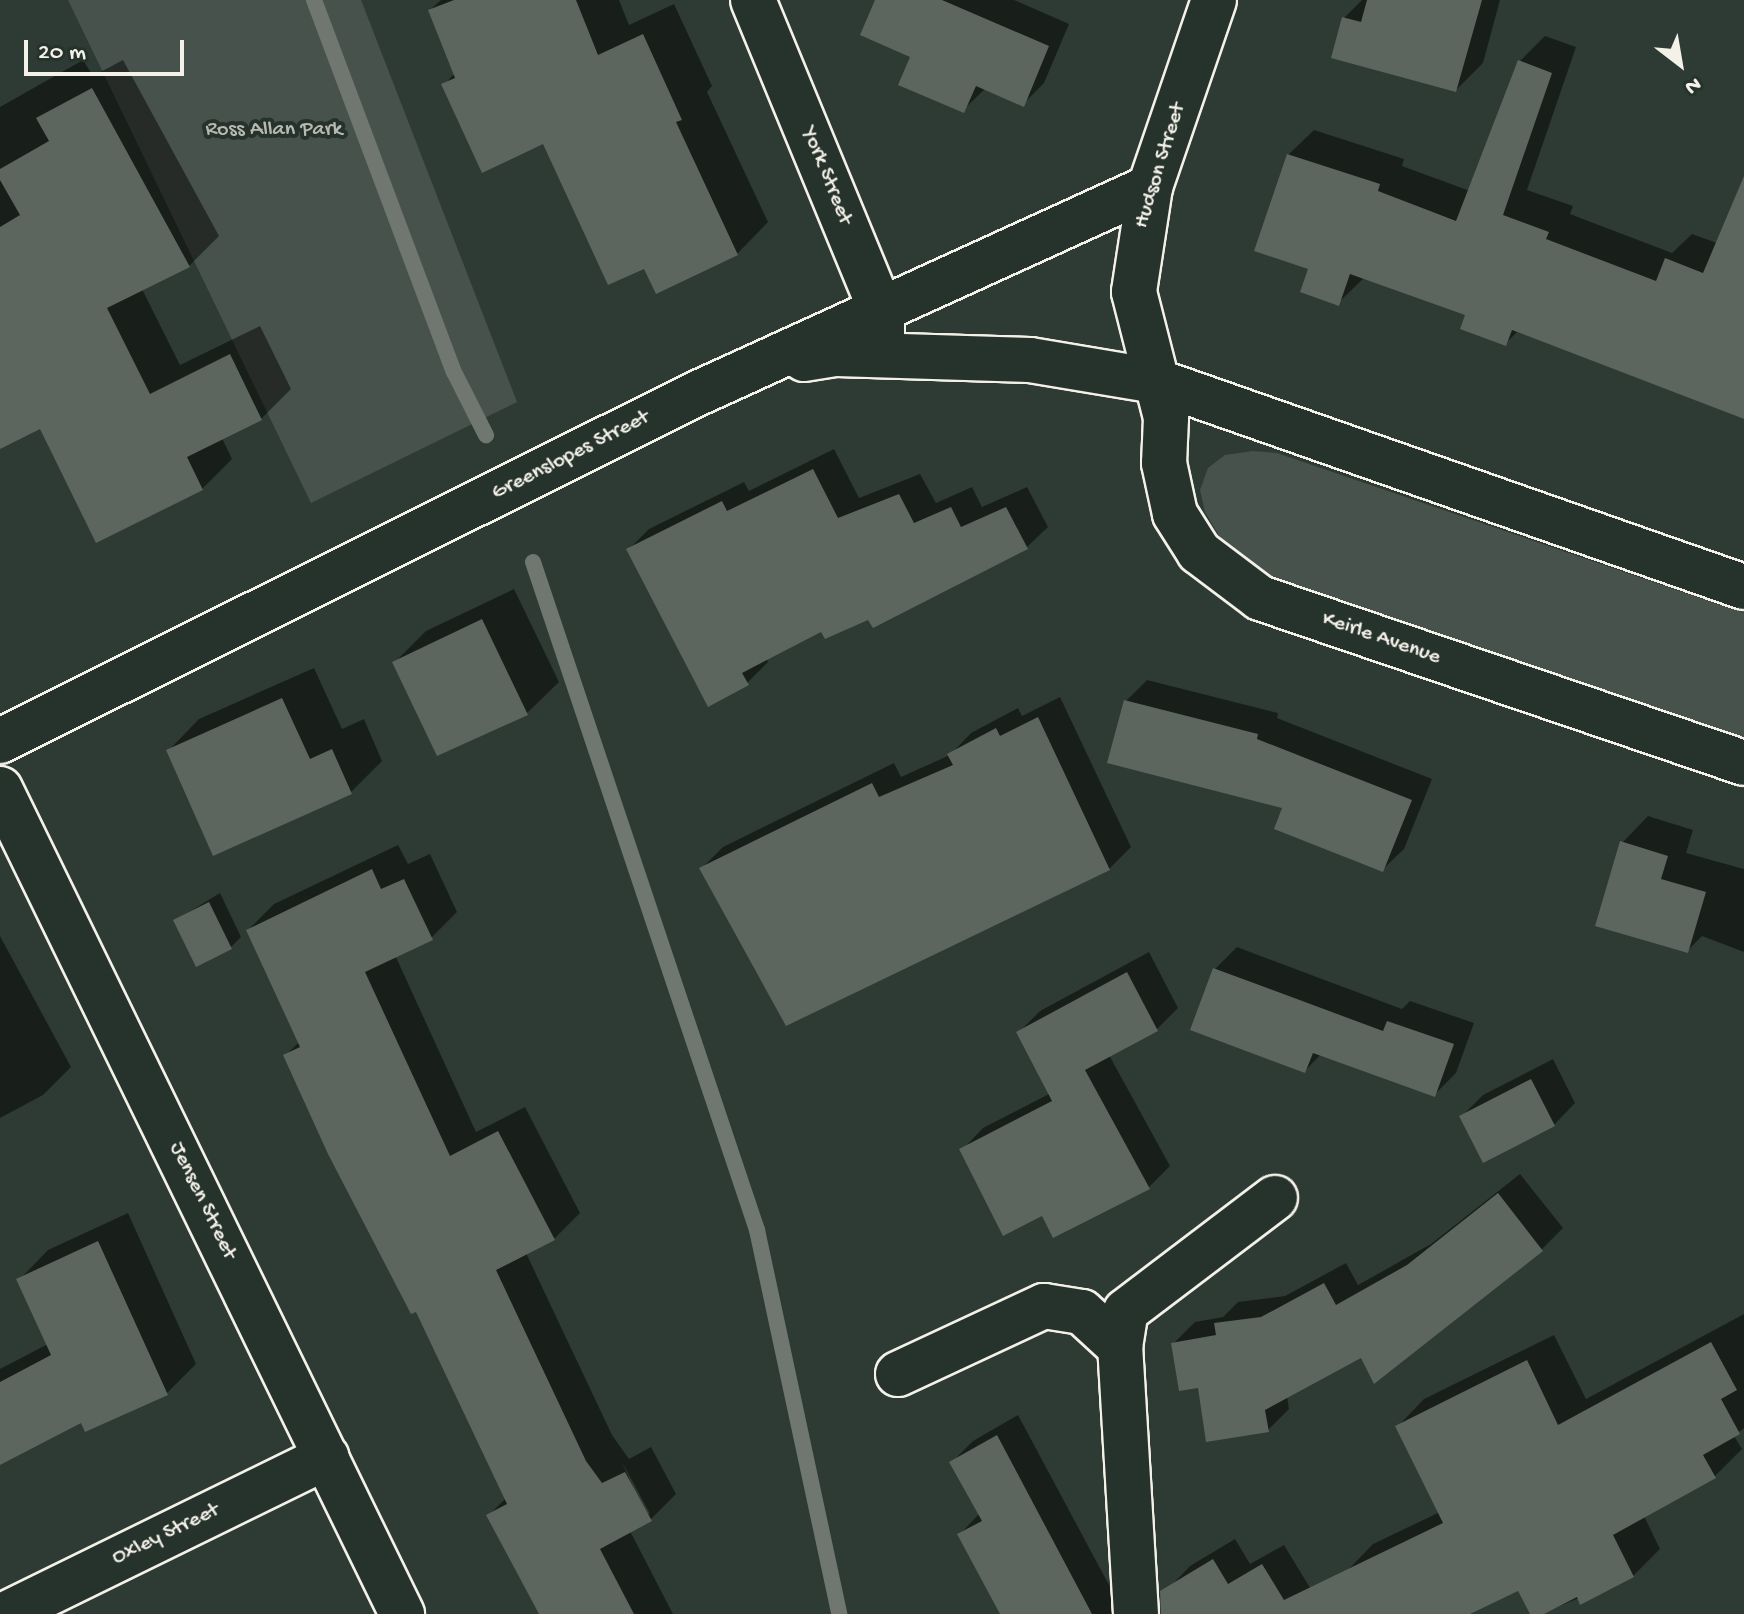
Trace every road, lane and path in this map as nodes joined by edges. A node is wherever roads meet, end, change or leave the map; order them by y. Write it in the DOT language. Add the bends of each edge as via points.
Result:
graph roads {
  1 [pos="753,0"];
  2 [pos="1214,0"];
  3 [pos="1150,187"];
  4 [pos="882,334"];
  5 [pos="1156,381"];
  6 [pos="1744,587"];
  7 [pos="0,741"];
  8 [pos="1744,763"];
  9 [pos="0,789"];
  10 [pos="1275,1198"];
  11 [pos="1120,1347"];
  12 [pos="898,1374"];
  13 [pos="327,1457"];
  14 [pos="6,1614"];
  15 [pos="402,1614"];
  16 [pos="1136,1614"];
  1 -- 4 [label="street, York Street"];
  2 -- 3 [label="street, Hudson Street"];
  3 -- 4 [label="street"];
  3 -- 5 [label="street, Hudson Street" via="1134,292"];
  4 -- 5 [label="street"];
  4 -- 7 [label="street, Greenslopes Street" via="696,394"];
  5 -- 6 [label="street"];
  5 -- 8 [label="street, Keirle Avenue" via="1166,418 1164,463 1175,514 1199,552 1229,578 1260,598"];
  9 -- 13 [label="street, Jensen Street"];
  10 -- 11 [label="street" via="1126,1311"];
  11 -- 12 [label="street" via="1082,1312 1044,1306"];
  11 -- 16 [label="street"];
  13 -- 14 [label="street, Oxley Street"];
  13 -- 15 [label="street, Jensen Street"];
}
